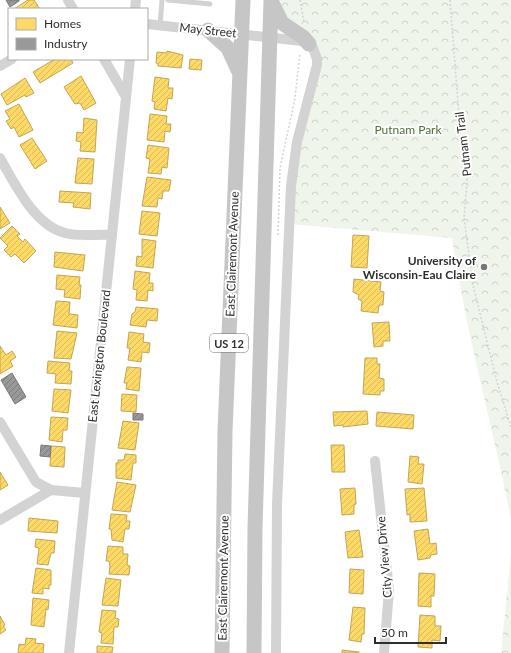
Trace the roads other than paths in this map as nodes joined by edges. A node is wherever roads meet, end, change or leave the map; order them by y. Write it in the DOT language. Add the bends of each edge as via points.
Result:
graph roads {
  1 [pos="162,0"];
  2 [pos="168,0"];
  3 [pos="243,0"];
  4 [pos="271,0"];
  5 [pos="210,4"];
  6 [pos="148,24"];
  7 [pos="160,25"];
  8 [pos="208,30"];
  9 [pos="242,34"];
  10 [pos="269,38"];
  11 [pos="309,44"];
  12 [pos="10,60"];
  13 [pos="105,60"];
  14 [pos="130,60"];
  15 [pos="0,66"];
  16 [pos="240,74"];
  17 [pos="126,97"];
  18 [pos="0,158"];
  19 [pos="112,235"];
  20 [pos="0,422"];
  21 [pos="374,461"];
  22 [pos="51,490"];
  23 [pos="85,493"];
  24 [pos="0,520"];
  25 [pos="69,653"];
  26 [pos="222,653"];
  27 [pos="254,653"];
  28 [pos="276,653"];
  29 [pos="384,653"];
  1 -- 7 [label="lane"];
  2 -- 5 [label="lane"];
  3 -- 9 [label="main road, East Clairemont Avenue / US 12"];
  4 -- 10 [label="main road, US 12"];
  4 -- 11 [label="main road" via="282,23"];
  6 -- 7 [label="street, May Street"];
  7 -- 8 [label="street, May Street"];
  8 -- 9 [label="street, May Street"];
  8 -- 16 [label="main road" via="228,48"];
  9 -- 10 [label="street, May Street"];
  9 -- 16 [label="main road, East Clairemont Avenue / US 12"];
  10 -- 11 [label="street, May Street"];
  10 -- 27 [label="main road, US 12" via="255,528"];
  11 -- 28 [label="street" via="315,53 317,65 297,142 291,186 277,504"];
  12 -- 15 [label="street"];
  13 -- 17 [label="street"];
  14 -- 17 [label="street, East Lexington Boulevard"];
  16 -- 26 [label="main road, East Clairemont Avenue / US 12" via="225,431"];
  17 -- 19 [label="street, East Lexington Boulevard"];
  18 -- 19 [label="street" via="22,196 42,220 65,233"];
  19 -- 23 [label="street, East Lexington Boulevard"];
  20 -- 22 [label="street" via="36,482"];
  21 -- 29 [label="street, City View Drive" via="389,590"];
  22 -- 23 [label="street"];
  22 -- 24 [label="street"];
  23 -- 25 [label="street, East Lexington Boulevard"];
}
